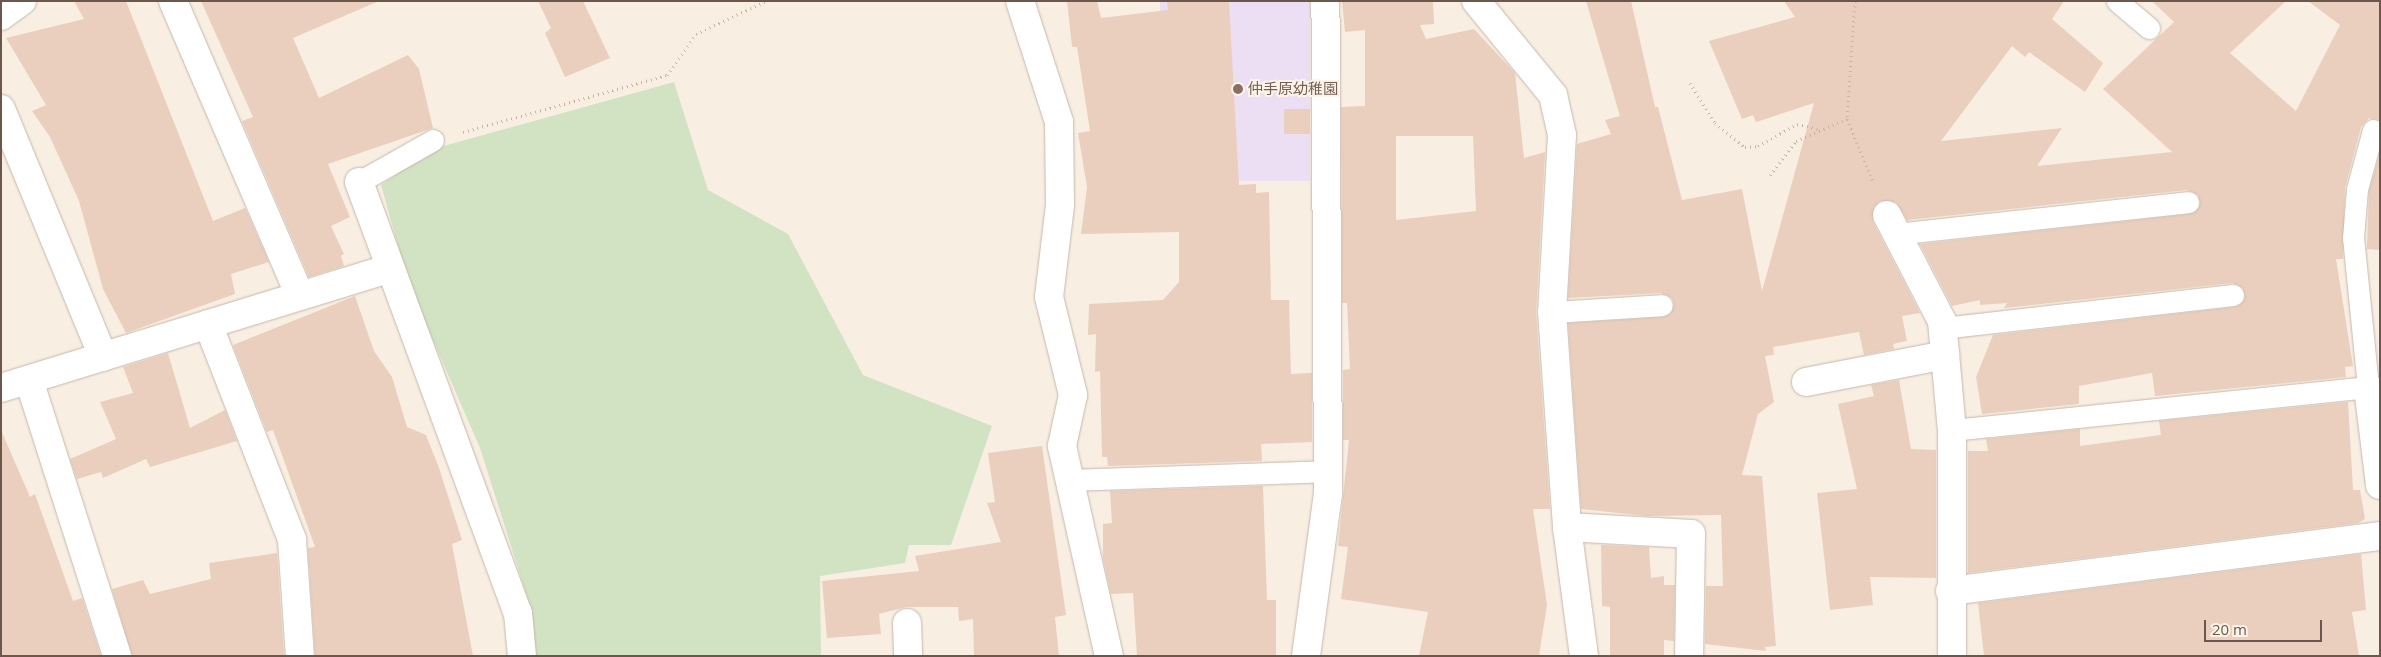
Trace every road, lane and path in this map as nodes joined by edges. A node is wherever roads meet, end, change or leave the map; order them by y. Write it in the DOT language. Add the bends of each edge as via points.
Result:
graph roads {
  1 [pos="22,1"];
  2 [pos="173,1"];
  3 [pos="766,1"];
  4 [pos="1020,1"];
  5 [pos="1325,1"];
  6 [pos="1476,1"];
  7 [pos="1855,1"];
  8 [pos="2117,1"];
  9 [pos="1,16"];
  10 [pos="2148,28"];
  11 [pos="1690,83"];
  12 [pos="1,109"];
  13 [pos="1847,119"];
  14 [pos="1819,129"];
  15 [pos="2373,130"];
  16 [pos="433,140"];
  17 [pos="1770,175"];
  18 [pos="359,182"];
  19 [pos="2188,202"];
  20 [pos="1891,224"];
  21 [pos="388,269"];
  22 [pos="2233,295"];
  23 [pos="300,296"];
  24 [pos="1662,305"];
  25 [pos="1552,312"];
  26 [pos="208,324"];
  27 [pos="1942,328"];
  28 [pos="1945,355"];
  29 [pos="103,357"];
  30 [pos="29,380"];
  31 [pos="1806,382"];
  32 [pos="2368,387"];
  33 [pos="1,388"];
  34 [pos="1952,430"];
  35 [pos="1328,471"];
  36 [pos="1072,480"];
  37 [pos="2380,485"];
  38 [pos="1567,527"];
  39 [pos="2380,536"];
  40 [pos="1950,591"];
  41 [pos="907,624"];
  42 [pos="117,656"];
  43 [pos="300,656"];
  44 [pos="522,656"];
  45 [pos="908,656"];
  46 [pos="1109,656"];
  47 [pos="1306,656"];
  48 [pos="1584,656"];
  49 [pos="1689,656"];
  50 [pos="1952,656"];
  1 -- 9 [label="street"];
  2 -- 23 [label="street"];
  3 -- 16 [label="path" via="696,34 667,75"];
  4 -- 36 [label="street" via="1058,122 1060,205 1049,297 1073,395 1062,446"];
  5 -- 35 [label="street"];
  6 -- 25 [label="street" via="1553,96 1562,135"];
  7 -- 13 [label="path"];
  8 -- 10 [label="lane"];
  11 -- 14 [label="path" via="1715,124 1746,147 1758,146 1797,124"];
  12 -- 29 [label="street"];
  13 -- 14 [label="path"];
  13 -- 20 [label="path"];
  14 -- 17 [label="path" via="1796,141"];
  15 -- 32 [label="lane" via="2357,189 2353,238"];
  16 -- 18 [label="lane"];
  18 -- 21 [label="street"];
  19 -- 20 [label="lane"];
  20 -- 27 [label="street"];
  21 -- 23 [label="street"];
  21 -- 44 [label="street" via="518,613"];
  22 -- 27 [label="lane"];
  23 -- 26 [label="street"];
  24 -- 25 [label="lane"];
  25 -- 38 [label="street"];
  26 -- 29 [label="street"];
  26 -- 43 [label="street" via="292,540"];
  27 -- 28 [label="street"];
  28 -- 31 [label="street"];
  28 -- 34 [label="street"];
  29 -- 30 [label="street"];
  30 -- 33 [label="street"];
  30 -- 42 [label="street"];
  32 -- 34 [label="lane"];
  32 -- 37 [label="street"];
  34 -- 40 [label="street"];
  35 -- 36 [label="lane"];
  35 -- 47 [label="street"];
  36 -- 46 [label="street"];
  38 -- 48 [label="street"];
  38 -- 49 [label="street" via="1691,534"];
  39 -- 40 [label="street"];
  40 -- 50 [label="street"];
  41 -- 45 [label="street"];
}
